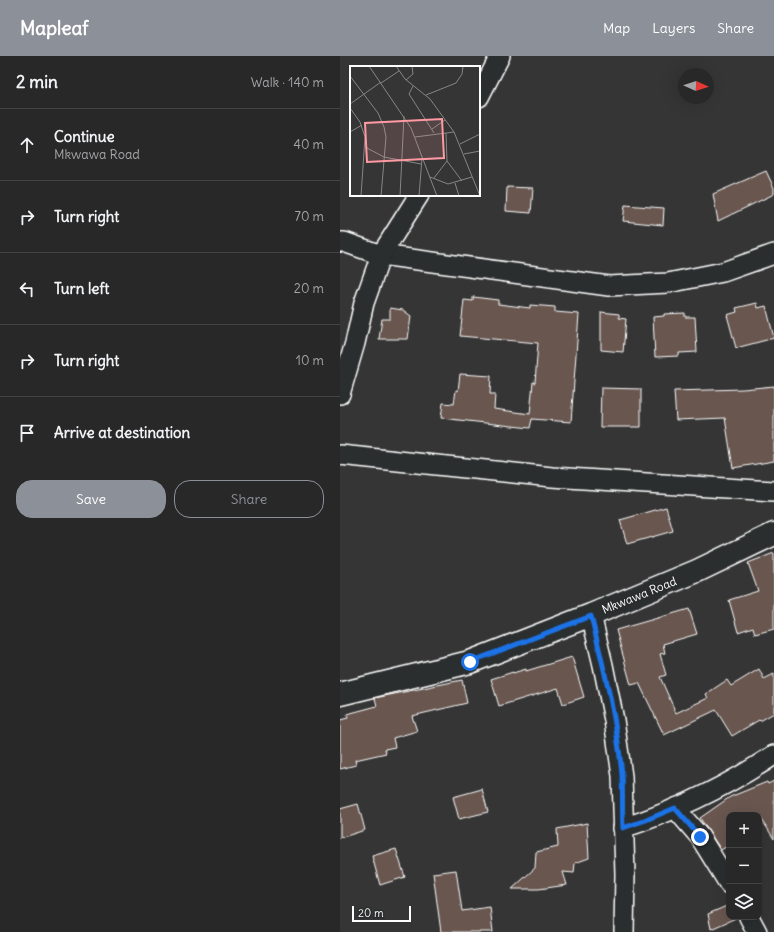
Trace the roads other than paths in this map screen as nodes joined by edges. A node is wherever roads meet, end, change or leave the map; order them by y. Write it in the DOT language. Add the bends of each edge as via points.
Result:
graph roads {
  1 [pos="500,56"];
  2 [pos="480,95"];
  3 [pos="418,196"];
  4 [pos="340,242"];
  5 [pos="774,254"];
  6 [pos="381,255"];
  7 [pos="340,394"];
  8 [pos="340,455"];
  9 [pos="774,491"];
  10 [pos="774,534"];
  11 [pos="591,616"];
  12 [pos="340,678"];
  13 [pos="372,685"];
  14 [pos="340,694"];
  15 [pos="774,754"];
  16 [pos="675,808"];
  17 [pos="623,828"];
  18 [pos="726,879"];
  19 [pos="751,920"];
  20 [pos="624,932"];
  21 [pos="757,932"];
  1 -- 2 [label="street"];
  3 -- 6 [label="street"];
  4 -- 6 [label="street"];
  5 -- 6 [label="street" via="723,272 668,283 609,286"];
  6 -- 7 [label="street" via="364,303"];
  8 -- 9 [label="street" via="545,476"];
  10 -- 11 [label="street, Mkwawa Road" via="697,571"];
  11 -- 13 [label="street, Mkwawa Road" via="470,662"];
  11 -- 17 [label="street" via="614,720 622,776"];
  12 -- 13 [label="street"];
  13 -- 14 [label="street, Mkwawa Road"];
  15 -- 16 [label="street" via="710,793"];
  16 -- 17 [label="street"];
  16 -- 18 [label="street" via="700,837"];
  17 -- 20 [label="street"];
  19 -- 21 [label="street"];
}
